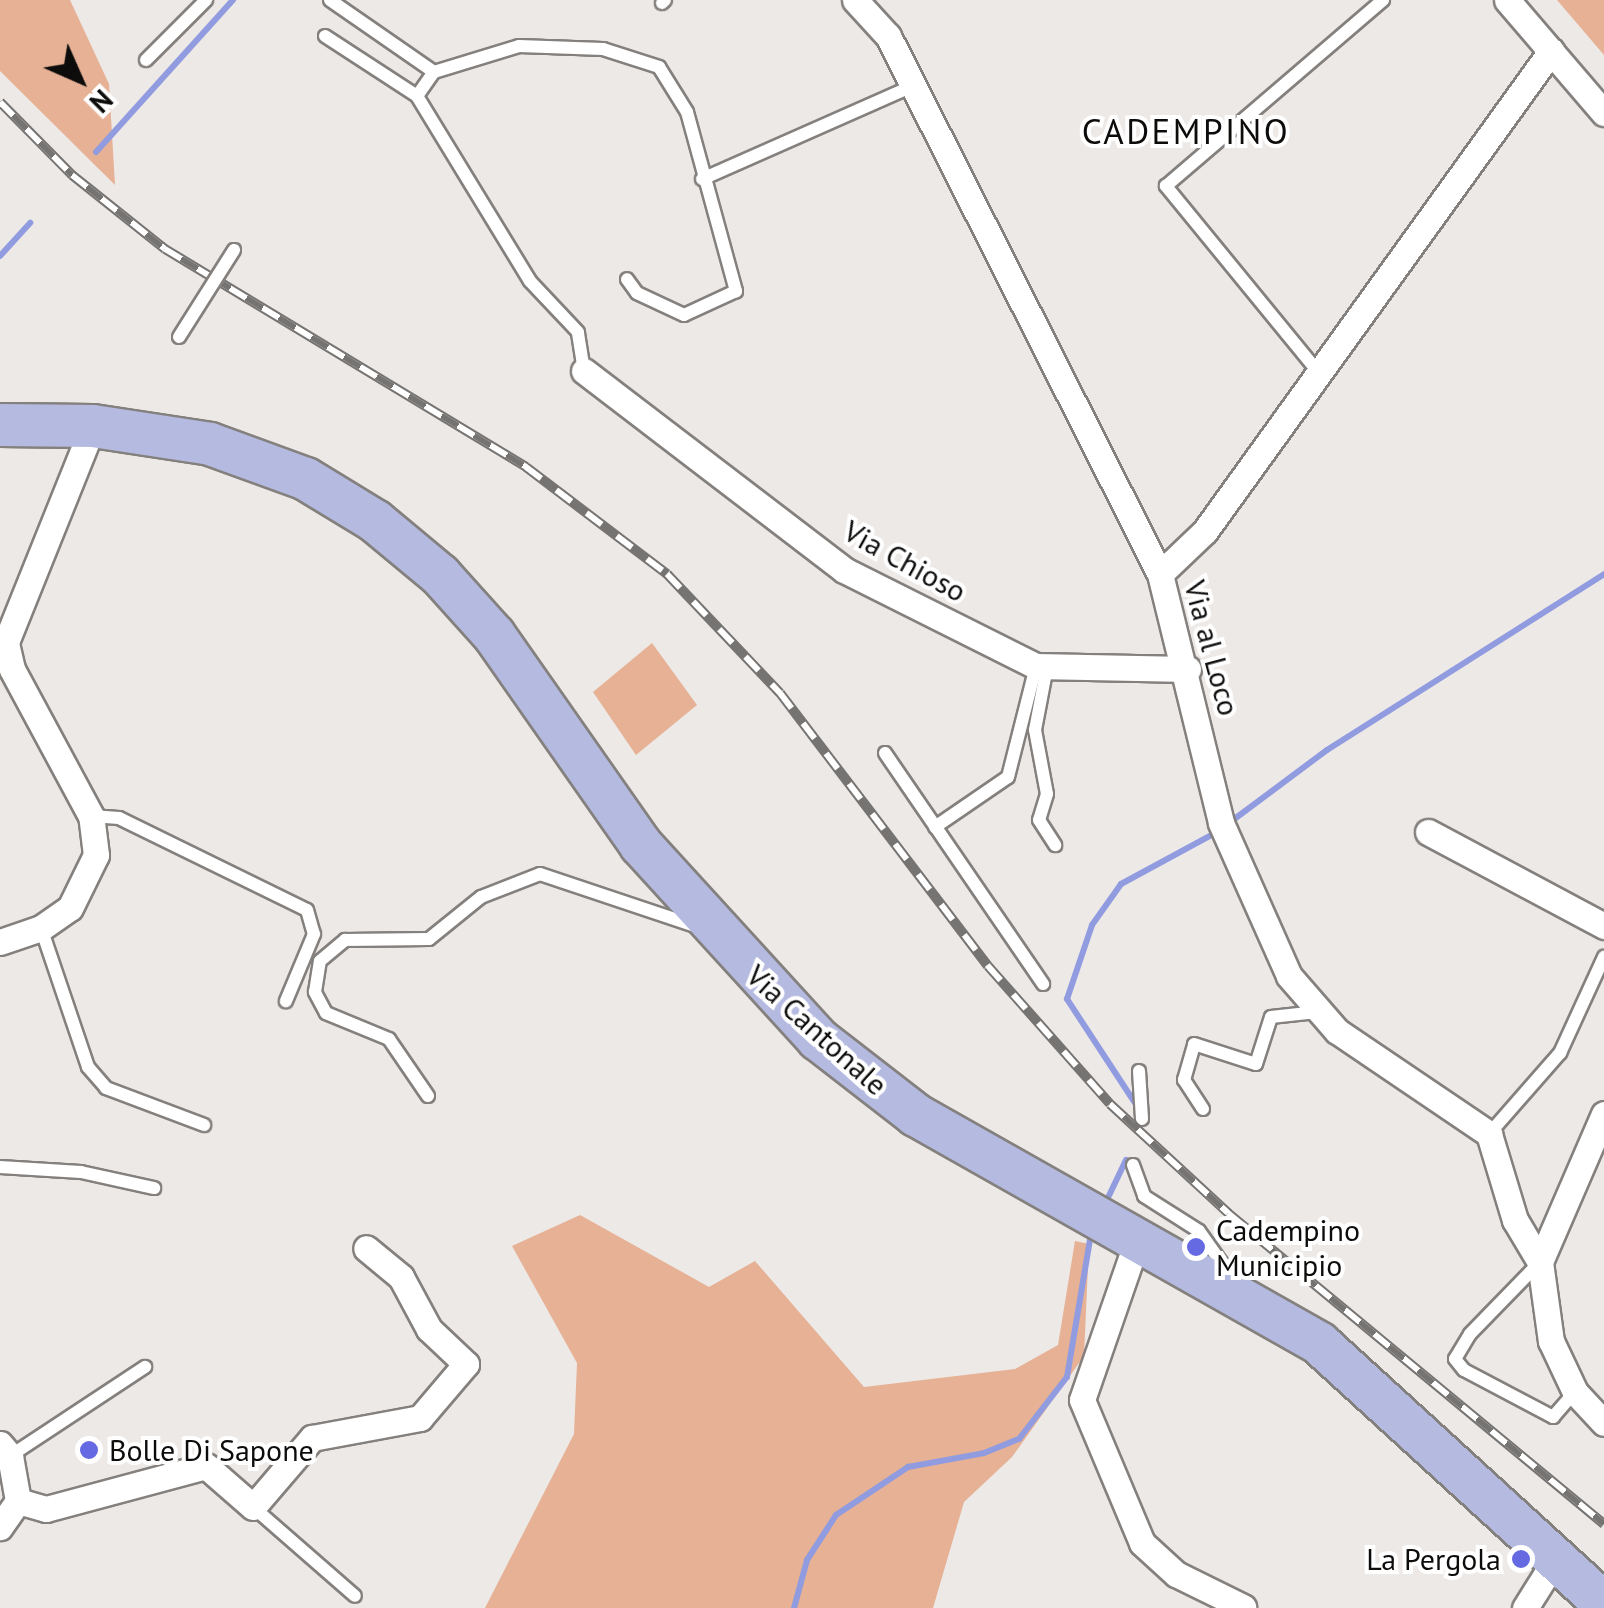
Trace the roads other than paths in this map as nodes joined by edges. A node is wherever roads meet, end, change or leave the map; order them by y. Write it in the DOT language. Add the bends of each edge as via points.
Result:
graph roads {
  1 [pos="206,0"];
  2 [pos="330,0"];
  3 [pos="854,0"];
  4 [pos="1383,0"];
  5 [pos="1507,0"];
  6 [pos="325,36"];
  7 [pos="1551,50"];
  8 [pos="146,60"];
  9 [pos="434,72"];
  10 [pos="913,86"];
  11 [pos="416,96"];
  12 [pos="1604,113"];
  13 [pos="702,179"];
  14 [pos="234,250"];
  15 [pos="628,279"];
  16 [pos="178,337"];
  17 [pos="584,371"];
  18 [pos="1319,373"];
  19 [pos="0,424"];
  20 [pos="93,426"];
  21 [pos="1160,574"];
  22 [pos="1042,666"];
  23 [pos="1188,669"];
  24 [pos="885,753"];
  25 [pos="91,816"];
  26 [pos="935,827"];
  27 [pos="1428,832"];
  28 [pos="1054,845"];
  29 [pos="1604,926"];
  30 [pos="41,928"];
  31 [pos="716,933"];
  32 [pos="0,942"];
  33 [pos="1604,957"];
  34 [pos="1042,984"];
  35 [pos="286,1002"];
  36 [pos="1317,1012"];
  37 [pos="1140,1071"];
  38 [pos="428,1096"];
  39 [pos="1203,1109"];
  40 [pos="1604,1114"];
  41 [pos="1142,1119"];
  42 [pos="204,1125"];
  43 [pos="1488,1134"];
  44 [pos="1133,1166"];
  45 [pos="0,1167"];
  46 [pos="154,1188"];
  47 [pos="1115,1225"];
  48 [pos="366,1248"];
  49 [pos="1540,1262"];
  50 [pos="1240,1294"];
  51 [pos="145,1367"];
  52 [pos="1575,1392"];
  53 [pos="1604,1423"];
  54 [pos="5,1450"];
  55 [pos="18,1501"];
  56 [pos="253,1507"];
  57 [pos="0,1527"];
  58 [pos="1557,1556"];
  59 [pos="355,1596"];
  60 [pos="1604,1604"];
  61 [pos="1242,1607"];
  62 [pos="1525,1608"];
  1 -- 8 [label="lane"];
  2 -- 9 [label="lane"];
  3 -- 10 [label="street, Via al Loco" via="888,36"];
  4 -- 18 [label="lane" via="1166,186"];
  5 -- 7 [label="street"];
  6 -- 11 [label="lane"];
  7 -- 12 [label="street"];
  7 -- 18 [label="street"];
  9 -- 11 [label="lane"];
  9 -- 13 [label="lane" via="520,46 604,49 659,67 687,112"];
  10 -- 13 [label="lane"];
  10 -- 21 [label="street, Via al Loco"];
  11 -- 17 [label="lane" via="530,282 578,332"];
  13 -- 15 [label="lane" via="736,291 684,314 637,293"];
  14 -- 16 [label="lane, bridge"];
  17 -- 22 [label="street, Via Chioso" via="844,570"];
  18 -- 21 [label="street" via="1205,531"];
  19 -- 20 [label="main road, Via Cantonale"];
  20 -- 25 [label="street" via="6,642 12,669"];
  20 -- 31 [label="main road, Via Cantonale" via="186,438 270,463 338,496 402,543 494,635 642,845"];
  21 -- 23 [label="street, Via al Loco"];
  22 -- 23 [label="street, Via Chioso"];
  22 -- 26 [label="lane" via="1008,778"];
  22 -- 28 [label="lane" via="1035,730 1046,794 1040,820"];
  23 -- 36 [label="street, Via al Loco" via="1223,829 1289,976"];
  24 -- 26 [label="lane"];
  25 -- 30 [label="street" via="91,874 70,908"];
  25 -- 35 [label="lane" via="120,818 307,910 314,934"];
  26 -- 34 [label="lane"];
  27 -- 29 [label="street"];
  30 -- 32 [label="street"];
  30 -- 42 [label="lane" via="88,1066 106,1088"];
  31 -- 38 [label="lane" via="540,874 482,897 429,939 345,940 320,961 316,992 326,1013 389,1039"];
  31 -- 47 [label="main road, Via Cantonale" via="798,1020 884,1094"];
  33 -- 43 [label="lane" via="1560,1054"];
  36 -- 39 [label="lane" via="1271,1017 1256,1064 1194,1044 1184,1080"];
  36 -- 43 [label="street, Via al Loco"];
  37 -- 41 [label="lane"];
  40 -- 49 [label="street"];
  43 -- 49 [label="street" via="1514,1220"];
  44 -- 50 [label="lane" via="1136,1186 1209,1242"];
  45 -- 46 [label="lane" via="81,1172"];
  47 -- 50 [label="main road, Via Cantonale"];
  47 -- 61 [label="street" via="1082,1400 1142,1543 1176,1574"];
  48 -- 56 [label="street" via="401,1276 430,1328 466,1364 420,1418 312,1438"];
  49 -- 52 [label="street" via="1545,1322"];
  49 -- 52 [label="lane" via="1470,1334 1455,1359 1554,1417"];
  50 -- 58 [label="main road, Via Cantonale" via="1343,1362"];
  51 -- 54 [label="lane"];
  52 -- 53 [label="street"];
  54 -- 55 [label="street"];
  55 -- 56 [label="street" via="46,1509 206,1466"];
  55 -- 57 [label="street"];
  56 -- 59 [label="lane"];
  58 -- 60 [label="main road, Via Cantonale"];
  58 -- 62 [label="street"];
}
